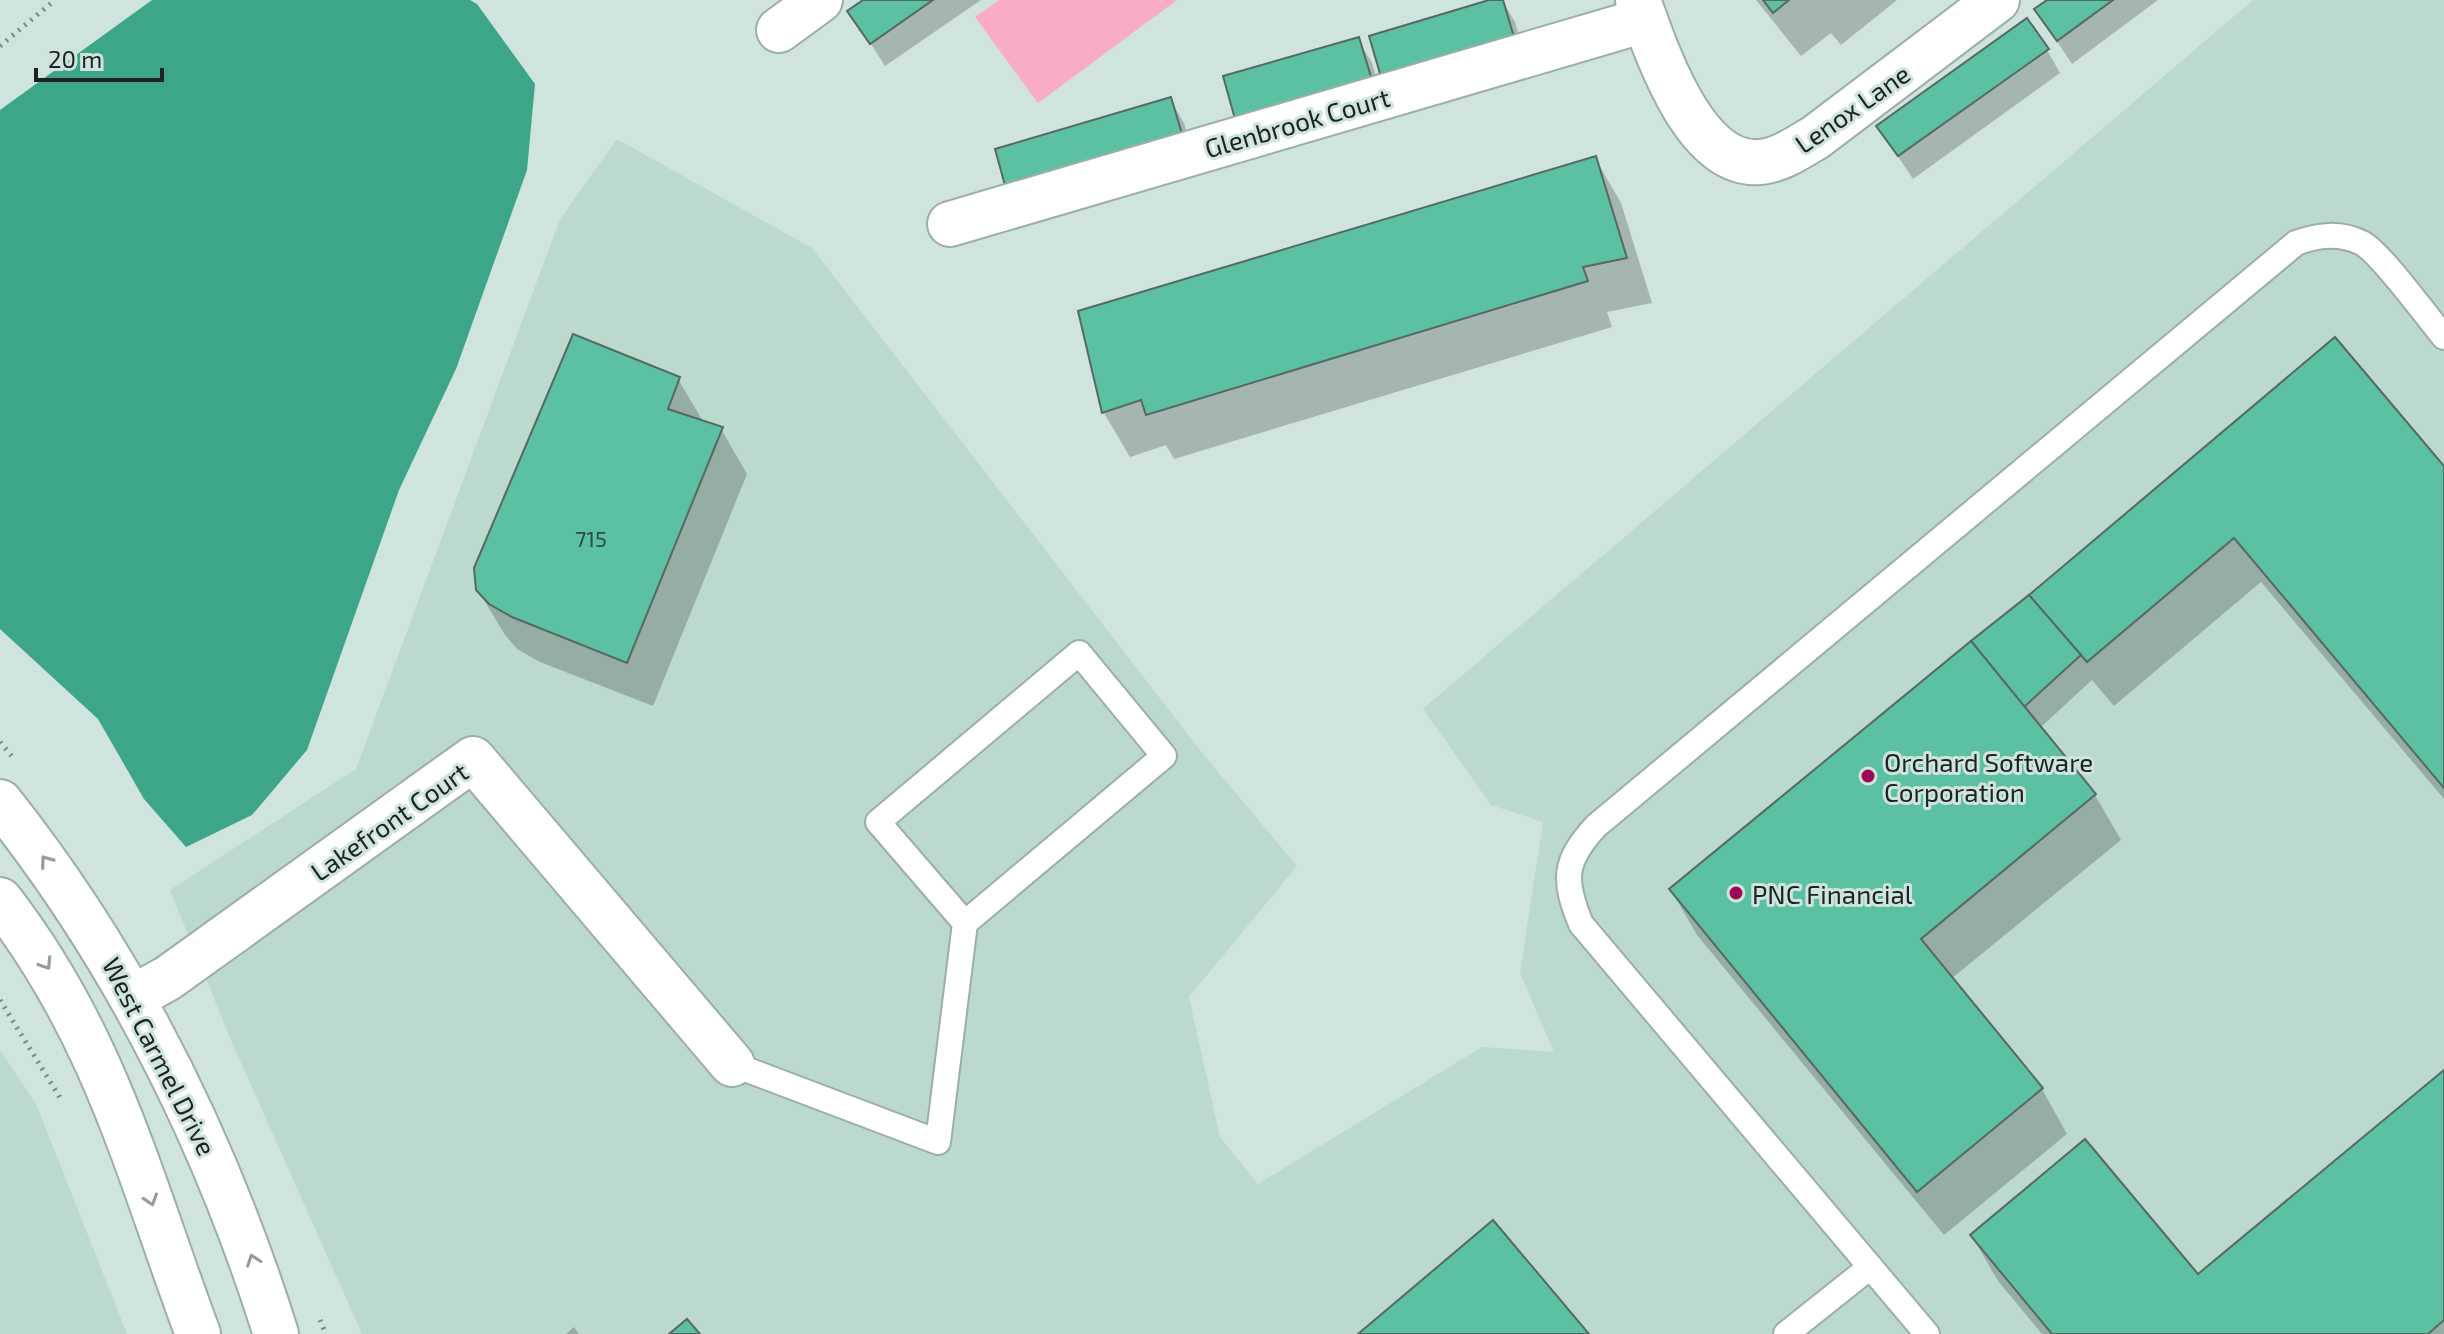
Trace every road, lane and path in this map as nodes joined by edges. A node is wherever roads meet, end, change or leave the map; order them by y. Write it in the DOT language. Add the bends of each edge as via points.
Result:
graph roads {
  1 [pos="55,0"];
  2 [pos="820,0"];
  3 [pos="1997,0"];
  4 [pos="1641,10"];
  5 [pos="779,30"];
  6 [pos="0,46"];
  7 [pos="950,224"];
  8 [pos="2444,337"];
  9 [pos="0,802"];
  10 [pos="0,900"];
  11 [pos="965,923"];
  12 [pos="134,997"];
  13 [pos="0,1000"];
  14 [pos="732,1064"];
  15 [pos="66,1108"];
  16 [pos="1870,1267"];
  17 [pos="198,1334"];
  18 [pos="276,1334"];
  19 [pos="1786,1334"];
  20 [pos="1927,1334"];
  1 -- 6 [label="path"];
  2 -- 5 [label="street"];
  3 -- 4 [label="street, Lenox Lane" via="1816,137 1784,156 1760,162 1716,150 1701,134"];
  4 -- 7 [label="street, Glenbrook Court"];
  8 -- 16 [label="lane" via="2365,245 2330,236 2296,243 1596,826 1579,846 1568,867 1569,894 1581,924"];
  12 -- 9 [label="street, West Carmel Drive, one-way" via="74,902"];
  10 -- 17 [label="street, one-way" via="54,977 90,1043 127,1130"];
  11 -- 11 [label="lane" via="1164,756 1079,653 878,822"];
  11 -- 14 [label="lane" via="938,1142"];
  12 -- 14 [label="street, Lakefront Court" via="473,759"];
  18 -- 12 [label="street, West Carmel Drive, one-way" via="216,1164"];
  13 -- 15 [label="path"];
  16 -- 19 [label="lane"];
  16 -- 20 [label="lane"];
}
